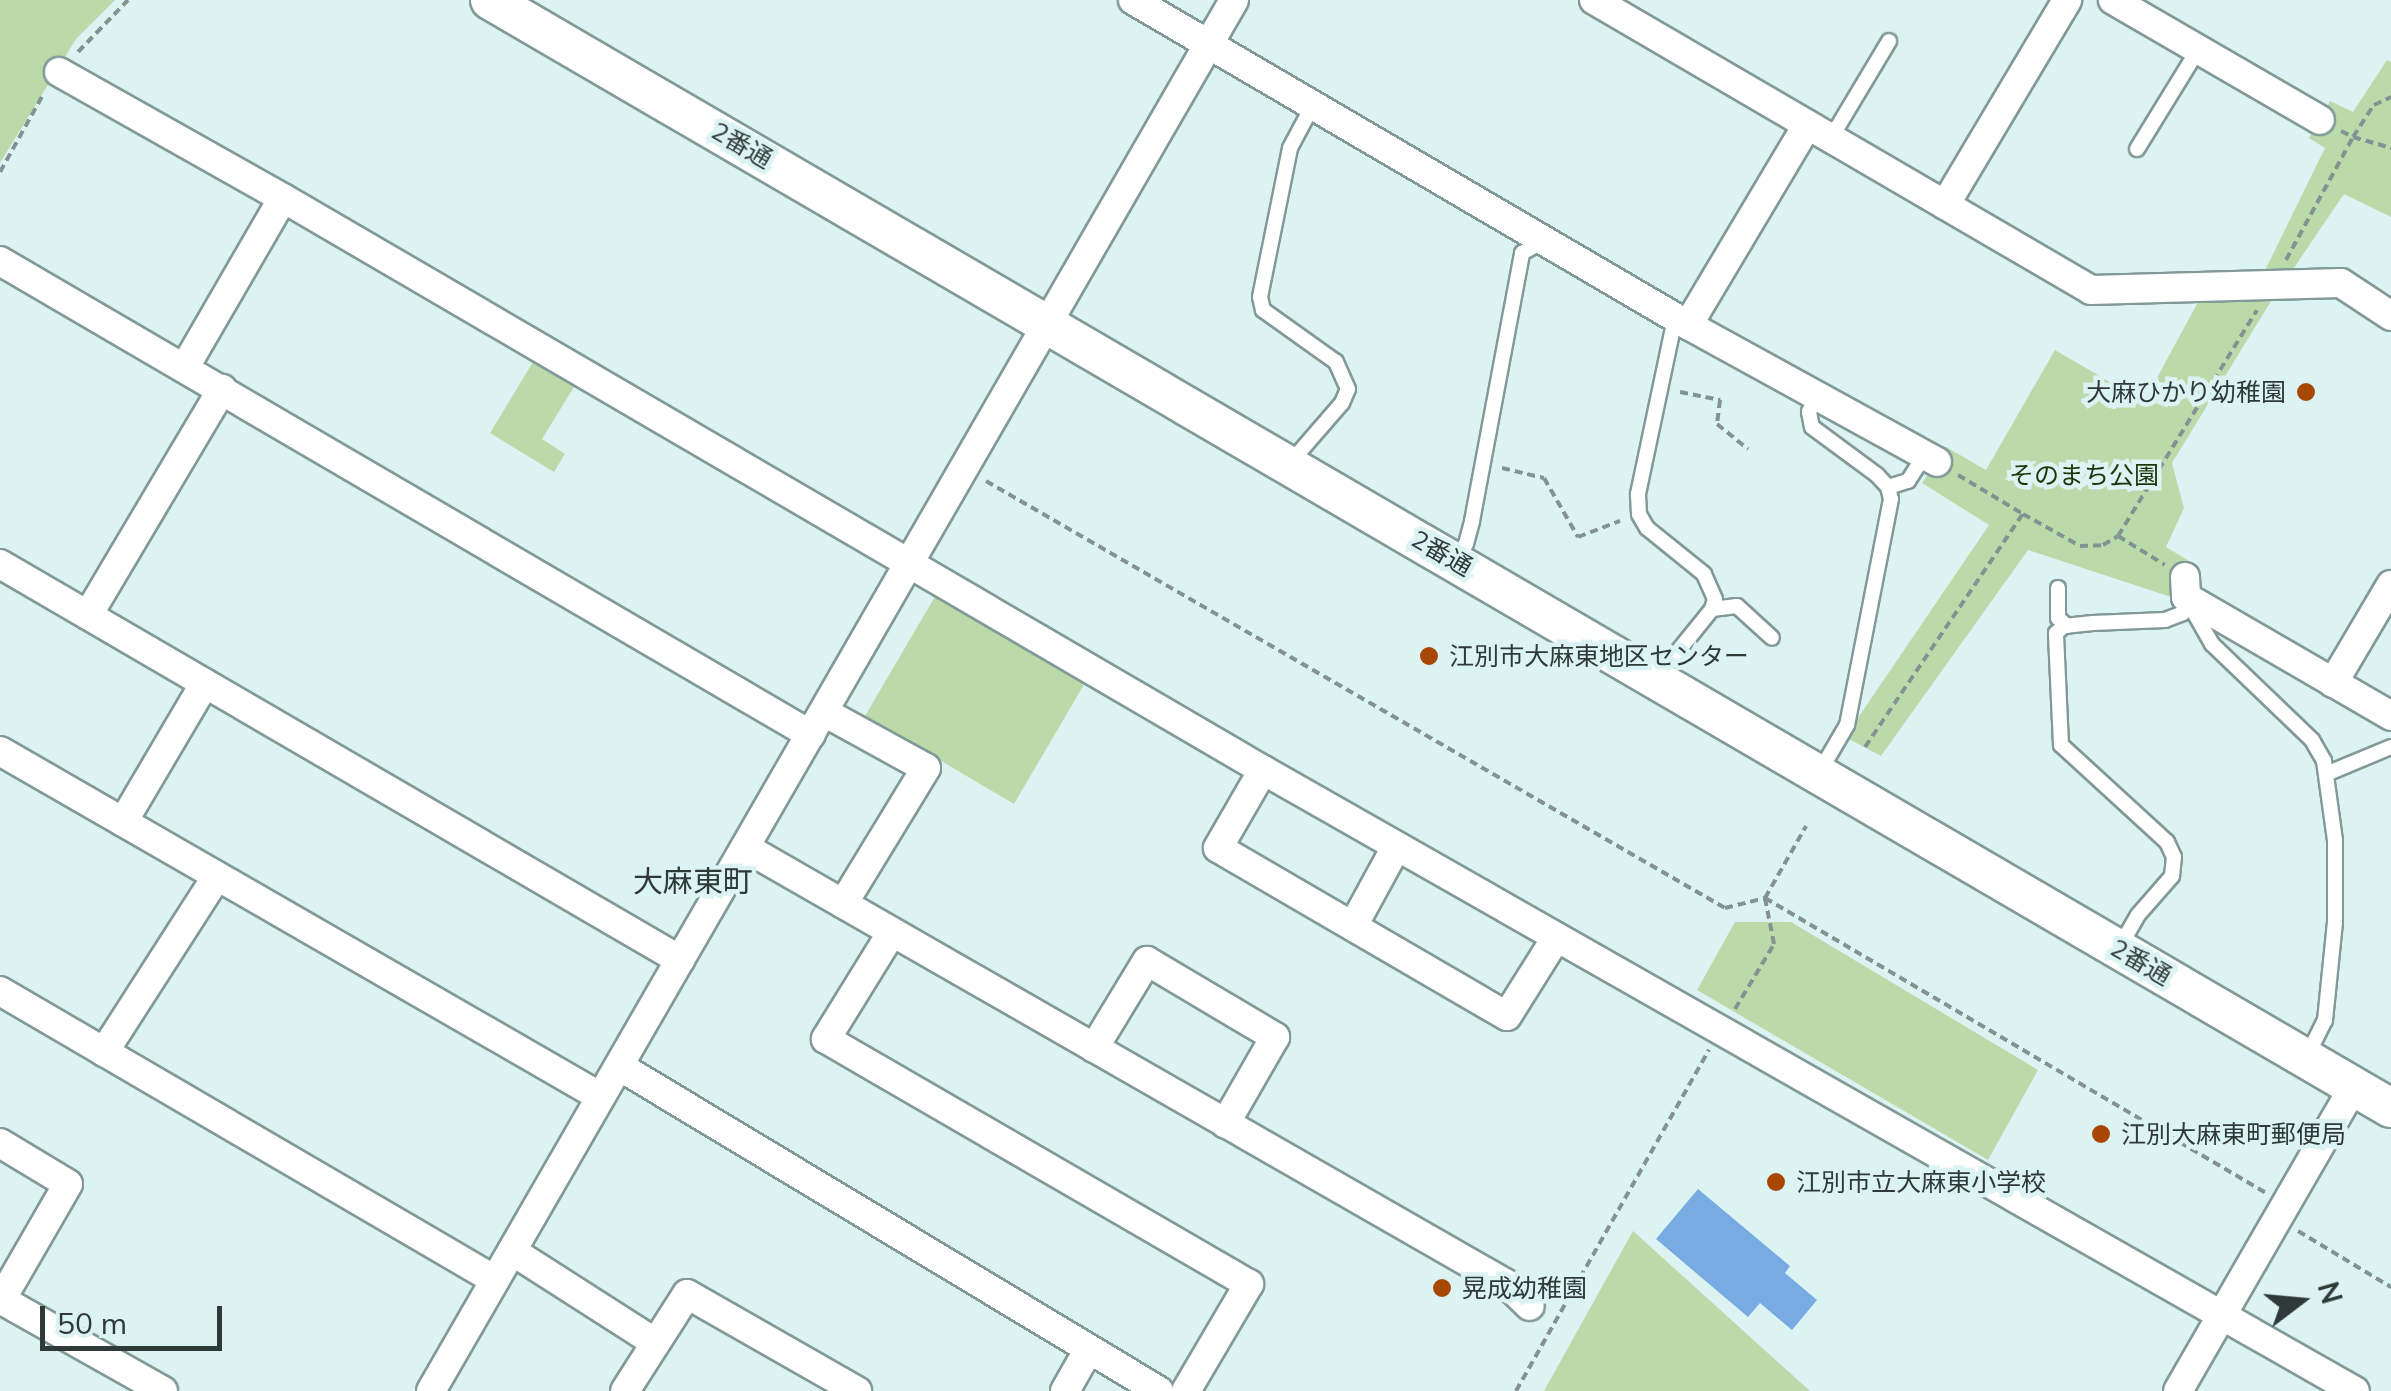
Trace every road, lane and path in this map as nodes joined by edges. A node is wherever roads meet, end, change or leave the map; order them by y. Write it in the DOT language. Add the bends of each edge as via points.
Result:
graph roads {
  1 [pos="490,0"];
  2 [pos="1133,0"];
  3 [pos="1234,0"];
  4 [pos="1594,0"];
  5 [pos="2068,0"];
  6 [pos="2113,0"];
  7 [pos="1889,41"];
  8 [pos="1210,44"];
  9 [pos="2198,50"];
  10 [pos="59,72"];
  11 [pos="2391,97"];
  12 [pos="1313,105"];
  13 [pos="2320,120"];
  14 [pos="1819,132"];
  15 [pos="2352,137"];
  16 [pos="2137,148"];
  17 [pos="2391,148"];
  18 [pos="283,198"];
  19 [pos="1946,205"];
  20 [pos="1545,240"];
  21 [pos="2286,261"];
  22 [pos="0,262"];
  23 [pos="2257,310"];
  24 [pos="2391,316"];
  25 [pos="1682,321"];
  26 [pos="1050,323"];
  27 [pos="185,367"];
  28 [pos="1660,388"];
  29 [pos="222,389"];
  30 [pos="1817,396"];
  31 [pos="1748,448"];
  32 [pos="1931,458"];
  33 [pos="1483,463"];
  34 [pos="1290,464"];
  35 [pos="965,468"];
  36 [pos="1888,486"];
  37 [pos="1638,514"];
  38 [pos="2023,514"];
  39 [pos="2118,536"];
  40 [pos="1456,560"];
  41 [pos="911,562"];
  42 [pos="0,564"];
  43 [pos="2391,584"];
  44 [pos="2185,587"];
  45 [pos="2058,588"];
  46 [pos="1712,609"];
  47 [pos="88,615"];
  48 [pos="2066,626"];
  49 [pos="1772,638"];
  50 [pos="1656,678"];
  51 [pos="205,683"];
  52 [pos="2333,683"];
  53 [pos="2391,716"];
  54 [pos="817,723"];
  55 [pos="2391,746"];
  56 [pos="1864,747"];
  57 [pos="0,751"];
  58 [pos="1263,770"];
  59 [pos="1819,773"];
  60 [pos="2326,774"];
  61 [pos="122,822"];
  62 [pos="1806,826"];
  63 [pos="1396,846"];
  64 [pos="746,848"];
  65 [pos="217,876"];
  66 [pos="1765,898"];
  67 [pos="843,904"];
  68 [pos="1352,926"];
  69 [pos="892,932"];
  70 [pos="1556,938"];
  71 [pos="2119,949"];
  72 [pos="680,960"];
  73 [pos="0,991"];
  74 [pos="1728,1019"];
  75 [pos="1711,1046"];
  76 [pos="1094,1048"];
  77 [pos="104,1052"];
  78 [pos="2306,1058"];
  79 [pos="619,1066"];
  80 [pos="2354,1086"];
  81 [pos="601,1097"];
  82 [pos="2391,1108"];
  83 [pos="1226,1124"];
  84 [pos="0,1143"];
  85 [pos="2281,1211"];
  86 [pos="512,1251"];
  87 [pos="496,1280"];
  88 [pos="2391,1286"];
  89 [pos="0,1299"];
  90 [pos="1530,1306"];
  91 [pos="2221,1315"];
  92 [pos="653,1340"];
  93 [pos="1089,1349"];
  94 [pos="2345,1388"];
  95 [pos="163,1391"];
  96 [pos="431,1391"];
  97 [pos="625,1391"];
  98 [pos="857,1391"];
  99 [pos="1065,1391"];
  100 [pos="1159,1391"];
  101 [pos="1186,1391"];
  102 [pos="1516,1391"];
  103 [pos="2178,1391"];
  1 -- 26 [label="main road, 2番通"];
  2 -- 8 [label="street"];
  3 -- 8 [label="street"];
  4 -- 14 [label="street"];
  5 -- 19 [label="street"];
  6 -- 9 [label="street"];
  7 -- 14 [label="lane"];
  8 -- 12 [label="street"];
  8 -- 26 [label="street"];
  9 -- 13 [label="street"];
  9 -- 16 [label="lane"];
  10 -- 18 [label="street"];
  11 -- 15 [label="path" via="2374,105"];
  12 -- 20 [label="street"];
  12 -- 34 [label="lane" via="1290,148 1260,297 1263,310 1336,362 1348,389"];
  13 -- 15 [label="path"];
  14 -- 19 [label="street"];
  14 -- 25 [label="street"];
  15 -- 17 [label="path"];
  15 -- 21 [label="path"];
  18 -- 27 [label="street"];
  18 -- 41 [label="street"];
  19 -- 24 [label="street" via="2091,290 2340,283"];
  20 -- 25 [label="street"];
  20 -- 33 [label="lane" via="1522,254"];
  22 -- 27 [label="street"];
  23 -- 39 [label="path"];
  25 -- 28 [label="lane"];
  25 -- 30 [label="street"];
  26 -- 34 [label="main road, 2番通"];
  26 -- 35 [label="street"];
  27 -- 29 [label="street"];
  28 -- 31 [label="path" via="1720,400 1717,424"];
  28 -- 37 [label="lane"];
  29 -- 47 [label="street"];
  29 -- 54 [label="street"];
  30 -- 32 [label="street"];
  30 -- 36 [label="lane" via="1809,412 1812,427"];
  32 -- 36 [label="lane" via="1908,480"];
  32 -- 38 [label="path"];
  33 -- 37 [label="path" via="1544,478 1578,537"];
  33 -- 40 [label="lane" via="1466,544"];
  34 -- 40 [label="main road, 2番通"];
  35 -- 41 [label="street"];
  35 -- 66 [label="path" via="1725,908"];
  36 -- 59 [label="lane" via="1891,499 1847,725"];
  37 -- 46 [label="lane" via="1704,574"];
  38 -- 39 [label="path" via="2080,546"];
  38 -- 56 [label="path"];
  39 -- 44 [label="path"];
  40 -- 50 [label="main road, 2番通"];
  41 -- 54 [label="street"];
  41 -- 58 [label="street"];
  42 -- 47 [label="street"];
  43 -- 52 [label="street"];
  44 -- 48 [label="lane" via="2184,614"];
  44 -- 52 [label="street"];
  44 -- 60 [label="lane" via="2212,644 2312,740"];
  45 -- 48 [label="lane" via="2058,618"];
  46 -- 49 [label="lane" via="1737,606"];
  46 -- 50 [label="lane"];
  47 -- 51 [label="street"];
  48 -- 71 [label="lane" via="2056,633 2061,745 2167,842 2174,857 2172,876 2138,914"];
  50 -- 59 [label="main road, 2番通"];
  51 -- 61 [label="street"];
  51 -- 72 [label="street"];
  52 -- 53 [label="street"];
  54 -- 64 [label="street"];
  54 -- 67 [label="street" via="926,768"];
  55 -- 60 [label="lane"];
  57 -- 61 [label="street"];
  58 -- 63 [label="street"];
  58 -- 68 [label="street" via="1218,848"];
  59 -- 71 [label="main road, 2番通"];
  60 -- 78 [label="lane" via="2336,922 2325,1020"];
  61 -- 65 [label="street"];
  62 -- 66 [label="path"];
  63 -- 68 [label="street"];
  63 -- 70 [label="street"];
  64 -- 67 [label="street"];
  64 -- 72 [label="street"];
  65 -- 77 [label="street"];
  65 -- 81 [label="street"];
  66 -- 74 [label="path" via="1774,944"];
  66 -- 85 [label="path"];
  67 -- 69 [label="street"];
  68 -- 70 [label="street" via="1507,1016"];
  69 -- 76 [label="street"];
  69 -- 101 [label="street" via="826,1039 1249,1284"];
  70 -- 91 [label="street"];
  71 -- 78 [label="main road, 2番通"];
  72 -- 79 [label="street"];
  73 -- 77 [label="street"];
  75 -- 102 [label="path"];
  76 -- 83 [label="street"];
  76 -- 83 [label="street" via="1147,960 1275,1037"];
  77 -- 87 [label="street"];
  78 -- 80 [label="main road, 2番通"];
  79 -- 81 [label="street"];
  79 -- 93 [label="street"];
  80 -- 82 [label="main road, 2番通"];
  80 -- 85 [label="street"];
  81 -- 86 [label="street"];
  83 -- 90 [label="street" via="1508,1285"];
  84 -- 89 [label="street" via="68,1184"];
  85 -- 88 [label="path"];
  85 -- 91 [label="street"];
  86 -- 87 [label="street"];
  86 -- 92 [label="street"];
  87 -- 96 [label="street"];
  89 -- 95 [label="street"];
  91 -- 94 [label="street"];
  91 -- 103 [label="street"];
  92 -- 97 [label="street"];
  92 -- 98 [label="street" via="687,1294"];
  93 -- 99 [label="street"];
  93 -- 100 [label="street"];
}
